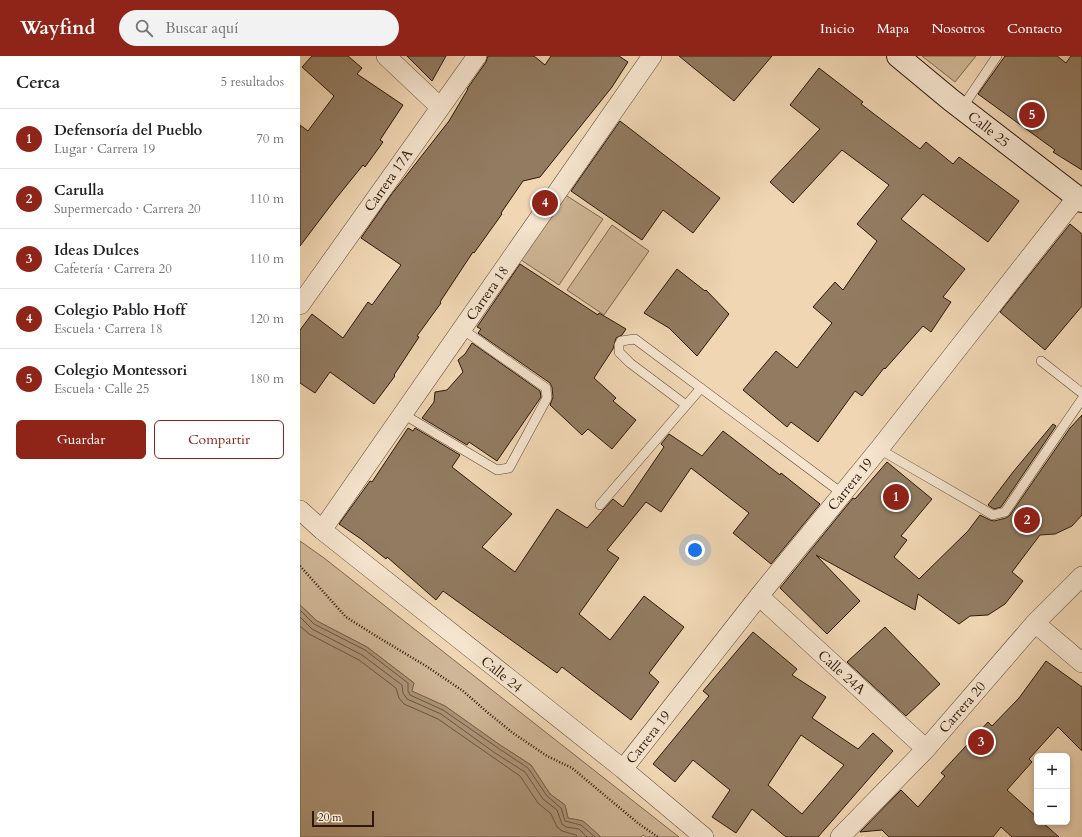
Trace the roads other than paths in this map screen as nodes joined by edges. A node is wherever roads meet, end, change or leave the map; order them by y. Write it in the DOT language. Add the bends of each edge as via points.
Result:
graph roads {
  1 [pos="386,56"];
  2 [pos="477,56"];
  3 [pos="652,56"];
  4 [pos="898,56"];
  5 [pos="997,56"];
  6 [pos="440,106"];
  7 [pos="962,108"];
  8 [pos="1079,199"];
  9 [pos="300,305"];
  10 [pos="462,329"];
  11 [pos="1041,362"];
  12 [pos="701,388"];
  13 [pos="1082,392"];
  14 [pos="1082,400"];
  15 [pos="686,405"];
  16 [pos="403,414"];
  17 [pos="879,449"];
  18 [pos="842,494"];
  19 [pos="600,505"];
  20 [pos="300,510"];
  21 [pos="322,530"];
  22 [pos="1082,576"];
  23 [pos="759,596"];
  24 [pos="1036,623"];
  25 [pos="1082,663"];
  26 [pos="926,749"];
  27 [pos="623,769"];
  28 [pos="704,837"];
  29 [pos="840,837"];
  1 -- 6 [label="street"];
  2 -- 6 [label="street, Carrera 17A"];
  3 -- 10 [label="street, Carrera 18"];
  4 -- 7 [label="main road, Calle 25"];
  5 -- 7 [label="lane"];
  6 -- 9 [label="street, Carrera 17A"];
  7 -- 8 [label="main road, Calle 25"];
  8 -- 17 [label="street, Carrera 19"];
  10 -- 16 [label="street, Carrera 18"];
  10 -- 16 [label="lane" via="546,388 547,398 508,468 497,470"];
  11 -- 13 [label="lane"];
  12 -- 15 [label="lane"];
  12 -- 15 [label="lane" via="635,339 621,341 619,352 624,357"];
  12 -- 18 [label="lane"];
  14 -- 17 [label="lane" via="1006,512 993,515"];
  15 -- 19 [label="lane"];
  16 -- 21 [label="street, Carrera 18"];
  17 -- 18 [label="street, Carrera 19"];
  18 -- 23 [label="street, Carrera 19"];
  20 -- 21 [label="street, Calle 24"];
  21 -- 27 [label="street, Calle 24"];
  22 -- 24 [label="street, Carrera 20"];
  23 -- 26 [label="street, Calle 24A"];
  23 -- 27 [label="street, Carrera 19"];
  24 -- 25 [label="street"];
  24 -- 26 [label="street, Carrera 20"];
  26 -- 29 [label="street, Carrera 20"];
  27 -- 28 [label="street, Calle 24"];
}
